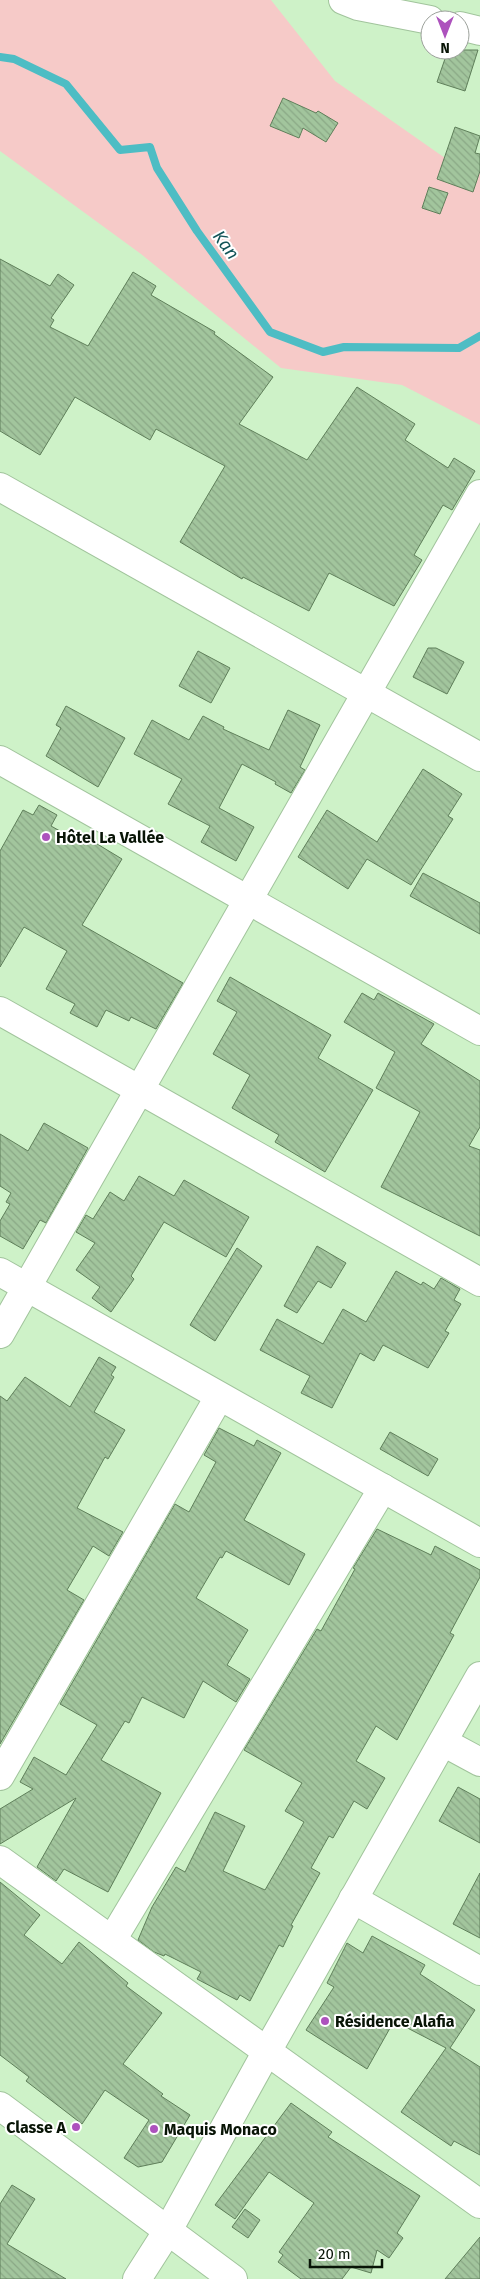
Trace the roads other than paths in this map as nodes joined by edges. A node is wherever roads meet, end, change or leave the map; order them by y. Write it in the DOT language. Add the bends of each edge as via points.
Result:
graph roads {
  1 [pos="343,0"];
  2 [pos="420,18"];
  3 [pos="0,487"];
  4 [pos="480,494"];
  5 [pos="368,693"];
  6 [pos="480,757"];
  7 [pos="0,760"];
  8 [pos="249,900"];
  9 [pos="0,1011"];
  10 [pos="480,1031"];
  11 [pos="140,1090"];
  12 [pos="0,1272"];
  13 [pos="480,1282"];
  14 [pos="26,1287"];
  15 [pos="0,1334"];
  16 [pos="219,1397"];
  17 [pos="383,1488"];
  18 [pos="480,1543"];
  19 [pos="480,1676"];
  20 [pos="443,1742"];
  21 [pos="480,1762"];
  22 [pos="0,1776"];
  23 [pos="0,1860"];
  24 [pos="353,1899"];
  25 [pos="112,1940"];
  26 [pos="480,1971"];
  27 [pos="266,2053"];
  28 [pos="0,2106"];
  29 [pos="480,2204"];
  30 [pos="167,2232"];
  31 [pos="137,2279"];
  32 [pos="233,2279"];
  1 -- 2 [label="street"];
  3 -- 5 [label="street"];
  4 -- 5 [label="street"];
  5 -- 6 [label="street"];
  5 -- 8 [label="street"];
  7 -- 8 [label="street"];
  8 -- 10 [label="street"];
  8 -- 11 [label="street"];
  9 -- 11 [label="street"];
  11 -- 13 [label="street"];
  11 -- 14 [label="street"];
  12 -- 14 [label="street"];
  14 -- 15 [label="street"];
  14 -- 16 [label="street"];
  16 -- 17 [label="street"];
  16 -- 22 [label="street"];
  17 -- 18 [label="street"];
  17 -- 25 [label="street"];
  19 -- 20 [label="street"];
  20 -- 21 [label="street"];
  20 -- 24 [label="street"];
  23 -- 25 [label="street"];
  24 -- 26 [label="street"];
  24 -- 27 [label="street"];
  25 -- 27 [label="street"];
  27 -- 29 [label="street"];
  27 -- 30 [label="street"];
  28 -- 30 [label="street"];
  30 -- 31 [label="street"];
  30 -- 32 [label="street"];
}
